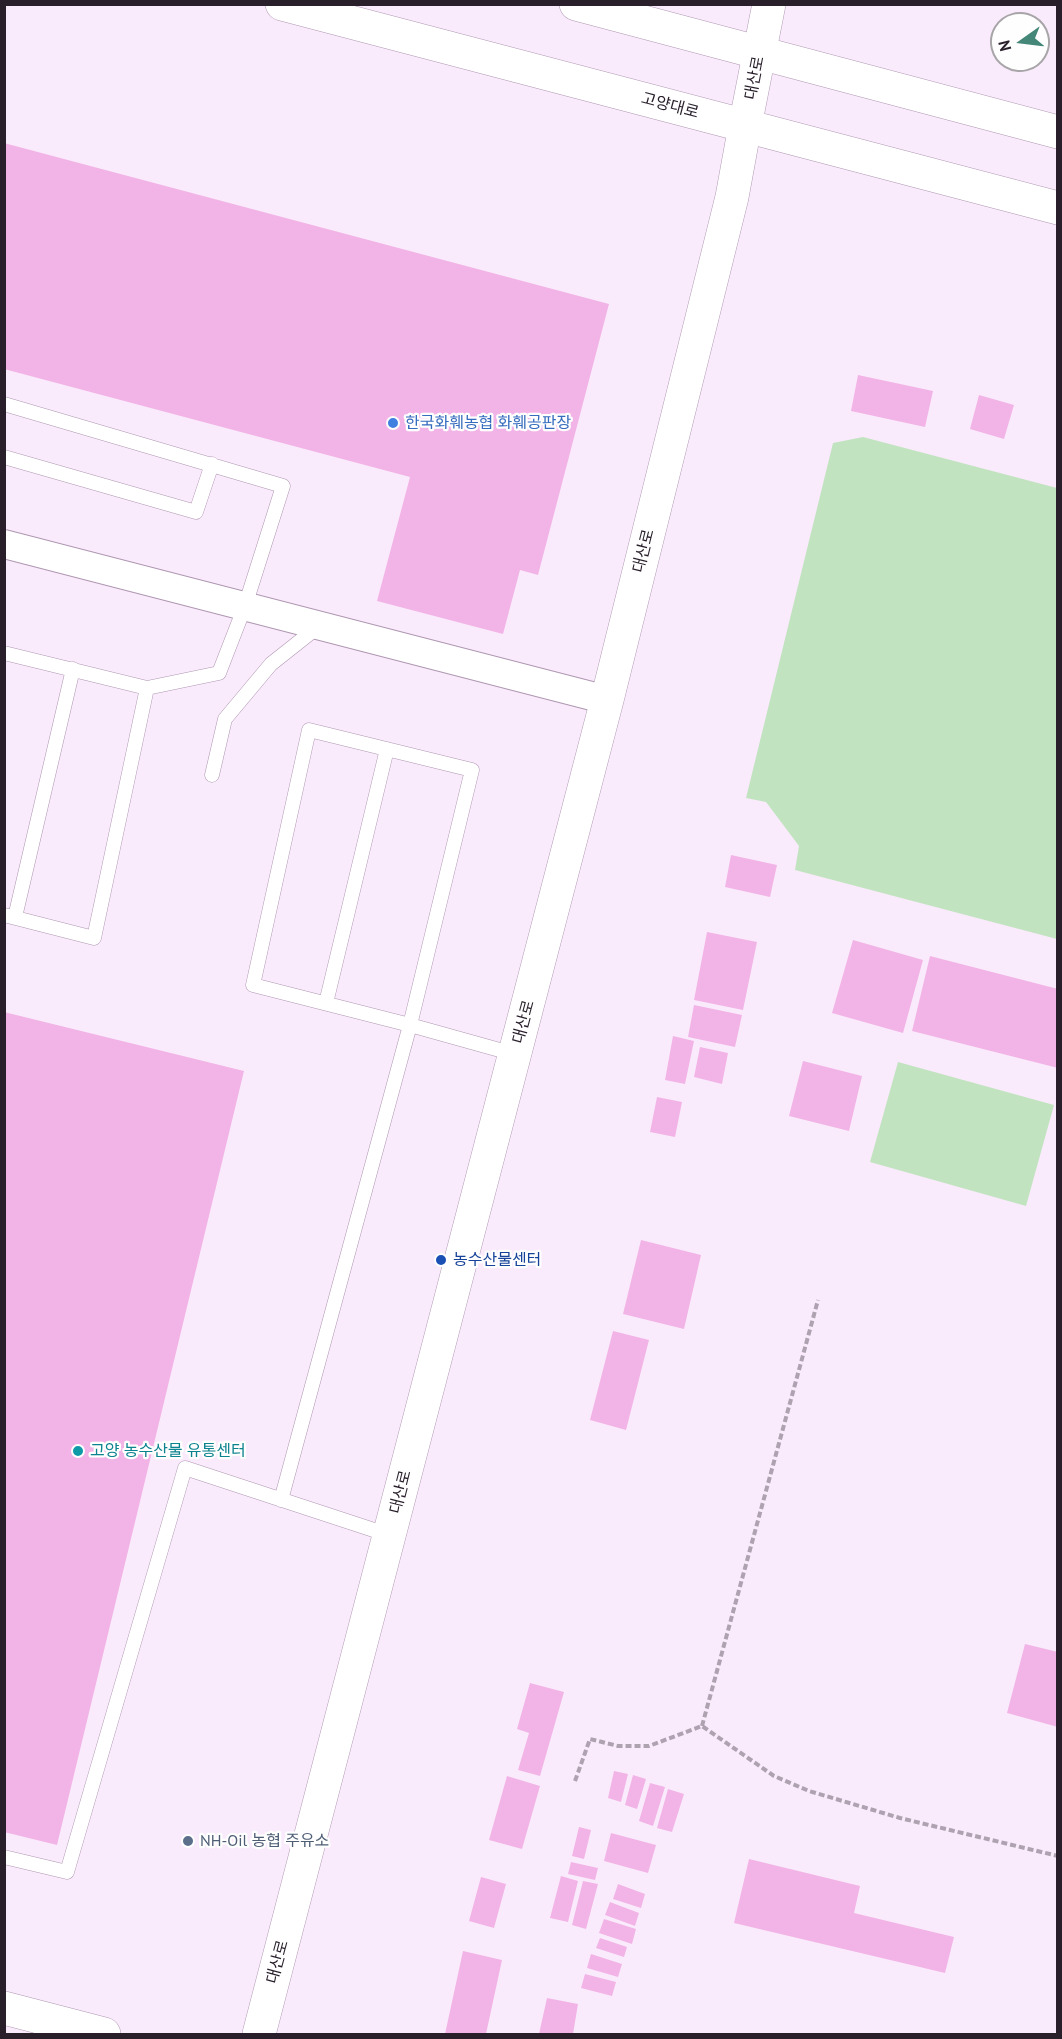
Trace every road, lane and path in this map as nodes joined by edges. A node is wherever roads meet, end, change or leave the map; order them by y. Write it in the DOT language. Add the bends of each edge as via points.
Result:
graph roads {
  1 [pos="282,4"];
  2 [pos="576,4"];
  3 [pos="769,4"];
  4 [pos="760,53"];
  5 [pos="745,126"];
  6 [pos="1058,132"];
  7 [pos="1058,208"];
  8 [pos="4,404"];
  9 [pos="4,457"];
  10 [pos="212,464"];
  11 [pos="4,544"];
  12 [pos="245,606"];
  13 [pos="319,626"];
  14 [pos="4,652"];
  15 [pos="73,669"];
  16 [pos="147,688"];
  17 [pos="607,700"];
  18 [pos="387,749"];
  19 [pos="212,775"];
  20 [pos="10,916"];
  21 [pos="326,1003"];
  22 [pos="410,1025"];
  23 [pos="515,1054"];
  24 [pos="818,1300"];
  25 [pos="281,1500"];
  26 [pos="390,1535"];
  27 [pos="702,1726"];
  28 [pos="575,1781"];
  29 [pos="1058,1856"];
  30 [pos="4,1857"];
  31 [pos="4,2008"];
  32 [pos="104,2034"];
  33 [pos="259,2034"];
  1 -- 5 [label="street, 고양대로"];
  2 -- 4 [label="street"];
  3 -- 4 [label="street, 대산로"];
  4 -- 5 [label="street, 대산로"];
  4 -- 6 [label="street"];
  5 -- 7 [label="street, 고양대로"];
  5 -- 17 [label="street, 대산로" via="732,197"];
  8 -- 10 [label="lane"];
  9 -- 10 [label="lane" via="196,512"];
  10 -- 12 [label="lane" via="283,486"];
  11 -- 12 [label="street"];
  12 -- 13 [label="street"];
  12 -- 16 [label="lane" via="219,673"];
  13 -- 17 [label="street"];
  13 -- 19 [label="lane" via="271,664 225,719"];
  14 -- 15 [label="lane"];
  15 -- 16 [label="lane"];
  15 -- 20 [label="lane"];
  16 -- 20 [label="lane" via="94,938"];
  17 -- 23 [label="street, 대산로"];
  18 -- 21 [label="lane"];
  18 -- 21 [label="lane" via="309,730 253,985"];
  18 -- 22 [label="lane" via="472,770"];
  21 -- 22 [label="lane"];
  22 -- 23 [label="lane"];
  22 -- 25 [label="lane"];
  23 -- 26 [label="street, 대산로"];
  24 -- 27 [label="path"];
  25 -- 26 [label="lane"];
  25 -- 30 [label="lane" via="185,1468 67,1872"];
  26 -- 33 [label="street, 대산로"];
  27 -- 28 [label="path" via="649,1746 618,1746 590,1738"];
  27 -- 29 [label="path" via="774,1776 809,1791 900,1818"];
  31 -- 32 [label="street"];
}
